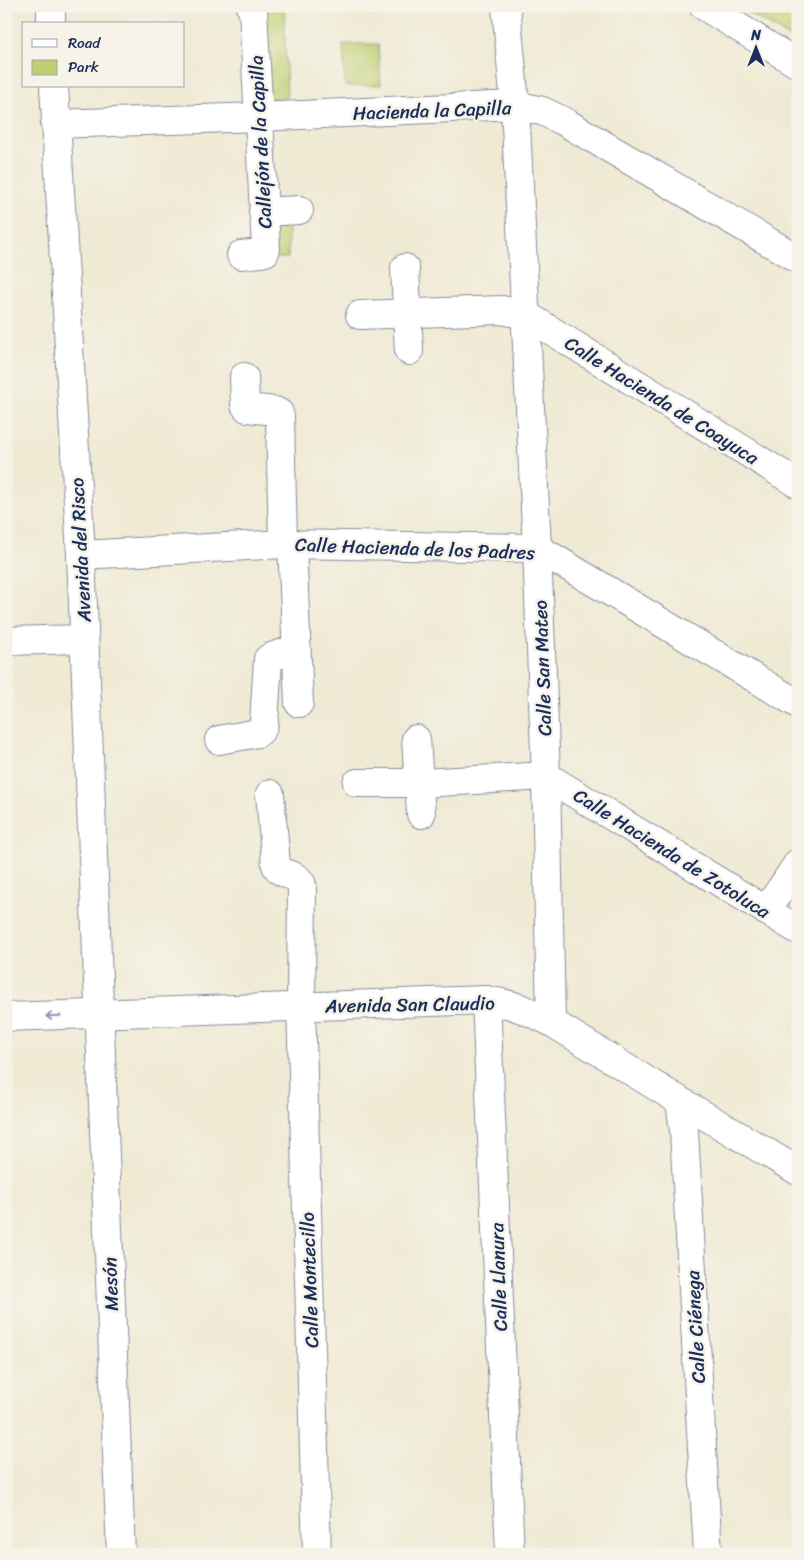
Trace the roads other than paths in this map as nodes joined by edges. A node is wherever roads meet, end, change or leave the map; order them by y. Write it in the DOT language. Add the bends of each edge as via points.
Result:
graph roads {
  1 [pos="51,6"];
  2 [pos="506,6"];
  3 [pos="704,6"];
  4 [pos="251,7"];
  5 [pos="51,22"];
  6 [pos="798,64"];
  7 [pos="54,88"];
  8 [pos="515,105"];
  9 [pos="259,118"];
  10 [pos="55,124"];
  11 [pos="299,210"];
  12 [pos="263,212"];
  13 [pos="241,255"];
  14 [pos="798,259"];
  15 [pos="404,268"];
  16 [pos="407,314"];
  17 [pos="360,315"];
  18 [pos="526,315"];
  19 [pos="409,351"];
  20 [pos="244,377"];
  21 [pos="798,484"];
  22 [pos="287,544"];
  23 [pos="537,548"];
  24 [pos="81,555"];
  25 [pos="84,639"];
  26 [pos="6,641"];
  27 [pos="296,649"];
  28 [pos="299,703"];
  29 [pos="798,704"];
  30 [pos="416,739"];
  31 [pos="219,740"];
  32 [pos="546,776"];
  33 [pos="357,783"];
  34 [pos="420,783"];
  35 [pos="270,794"];
  36 [pos="421,814"];
  37 [pos="798,863"];
  38 [pos="766,912"];
  39 [pos="798,930"];
  40 [pos="486,1000"];
  41 [pos="301,1006"];
  42 [pos="99,1014"];
  43 [pos="6,1018"];
  44 [pos="551,1022"];
  45 [pos="680,1101"];
  46 [pos="798,1172"];
  47 [pos="121,1554"];
  48 [pos="317,1554"];
  49 [pos="510,1554"];
  50 [pos="708,1554"];
  1 -- 5 [label="street"];
  2 -- 8 [label="street, Calle San Mateo"];
  3 -- 6 [label="street"];
  4 -- 9 [label="street, Callejón de la Capilla"];
  7 -- 10 [label="street, Avenida del Risco"];
  8 -- 9 [label="street, Hacienda la Capilla"];
  8 -- 14 [label="street, Hacienda la Capilla" via="542,111 563,121"];
  8 -- 18 [label="street, Calle San Mateo"];
  9 -- 10 [label="street, Hacienda la Capilla"];
  9 -- 12 [label="street, Callejón de la Capilla"];
  10 -- 24 [label="street, Avenida del Risco"];
  11 -- 12 [label="street"];
  12 -- 13 [label="street, Callejón de la Capilla" via="265,252"];
  15 -- 16 [label="street"];
  16 -- 17 [label="street"];
  16 -- 18 [label="street" via="502,310"];
  16 -- 19 [label="street"];
  18 -- 21 [label="street, Calle Hacienda de Coayuca"];
  18 -- 23 [label="street, Calle San Mateo"];
  20 -- 22 [label="street" via="247,408 279,413"];
  22 -- 23 [label="street, Calle Hacienda de los Padres"];
  22 -- 24 [label="street, Calle Hacienda de los Padres"];
  22 -- 27 [label="street"];
  23 -- 29 [label="street, Calle Hacienda de los Padres"];
  23 -- 32 [label="street, Calle San Mateo"];
  24 -- 25 [label="street, Avenida del Risco"];
  25 -- 26 [label="street"];
  25 -- 42 [label="street, Avenida del Risco"];
  27 -- 28 [label="street"];
  27 -- 31 [label="street" via="268,660 262,729"];
  30 -- 34 [label="street"];
  32 -- 34 [label="street"];
  32 -- 38 [label="street, Calle Hacienda de Zotoluca"];
  32 -- 44 [label="street, Calle San Mateo"];
  33 -- 34 [label="street"];
  34 -- 36 [label="street"];
  35 -- 41 [label="street, Calle Montecillo" via="276,865 282,872 300,880 302,885"];
  37 -- 38 [label="street"];
  38 -- 39 [label="street, Calle Hacienda de Zotoluca"];
  40 -- 41 [label="street, Avenida San Claudio"];
  40 -- 44 [label="street, Avenida San Claudio" via="508,1003"];
  40 -- 49 [label="street, Calle Llanura"];
  41 -- 42 [label="street, Avenida San Claudio"];
  41 -- 48 [label="street, Calle Montecillo"];
  42 -- 43 [label="street, Avenida San Claudio, one-way"];
  42 -- 47 [label="street, Mesón"];
  44 -- 45 [label="street, Avenida San Claudio"];
  45 -- 46 [label="street, Avenida San Claudio"];
  45 -- 50 [label="street, Calle Ciénega"];
}
